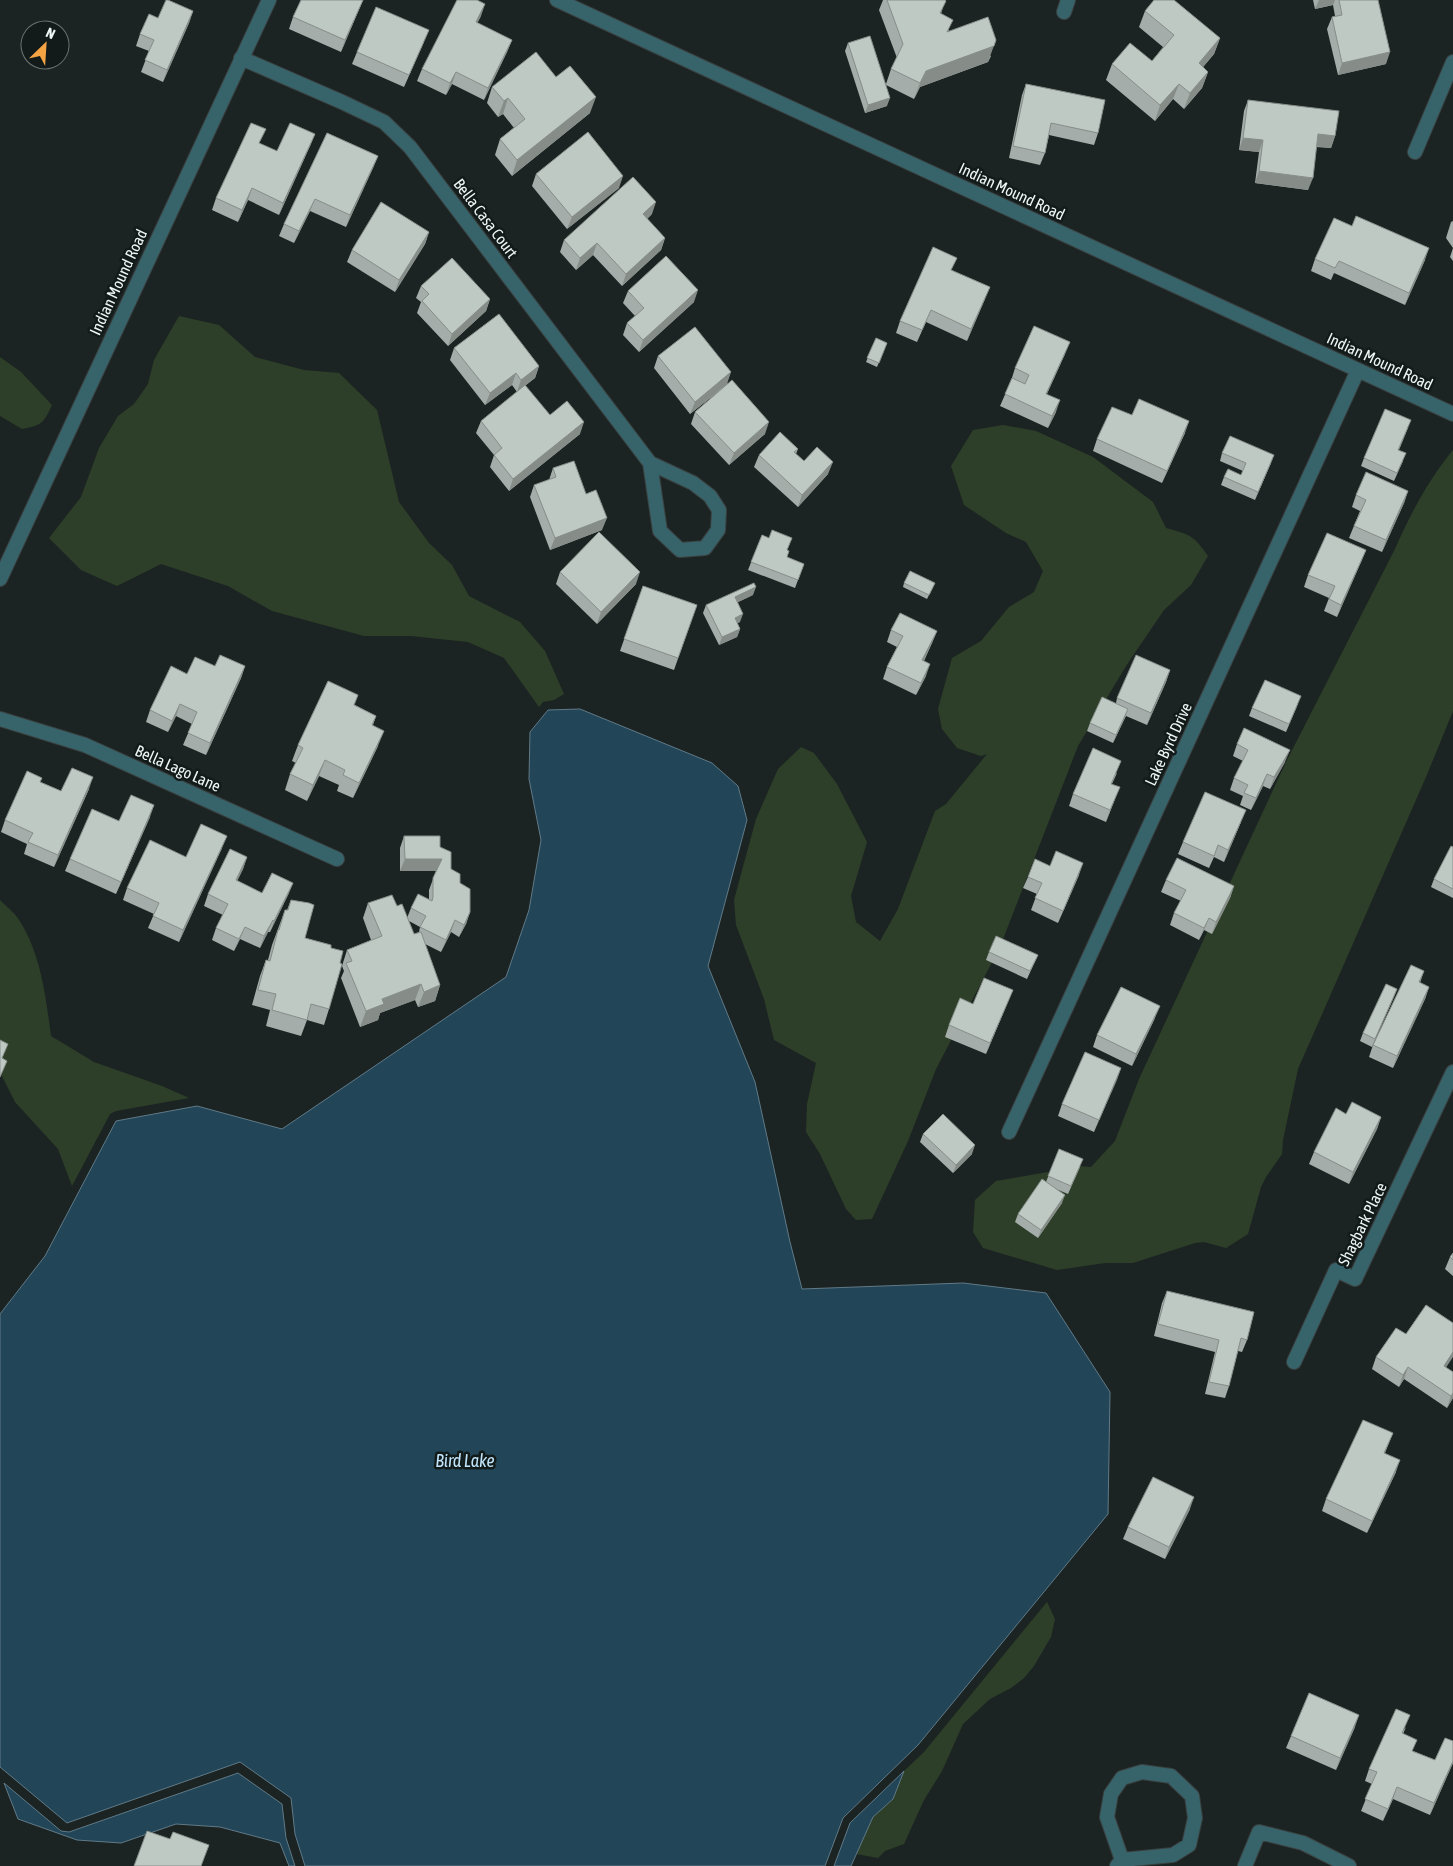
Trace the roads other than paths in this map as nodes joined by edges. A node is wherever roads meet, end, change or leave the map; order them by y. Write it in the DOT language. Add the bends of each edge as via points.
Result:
graph roads {
  1 [pos="269,0"];
  2 [pos="557,0"];
  3 [pos="242,58"];
  4 [pos="1453,62"];
  5 [pos="1415,152"];
  6 [pos="1358,370"];
  7 [pos="1453,414"];
  8 [pos="650,463"];
  9 [pos="0,579"];
  10 [pos="0,720"];
  11 [pos="337,859"];
  12 [pos="1453,1072"];
  13 [pos="1009,1132"];
  14 [pos="1294,1362"];
  15 [pos="1120,1863"];
  16 [pos="1244,1866"];
  17 [pos="1350,1866"];
  1 -- 3 [label="street, Indian Mound Road"];
  2 -- 6 [label="street, Indian Mound Road"];
  3 -- 8 [label="street, Bella Casa Court" via="384,122 410,147"];
  3 -- 9 [label="street, Indian Mound Road"];
  4 -- 5 [label="street"];
  6 -- 7 [label="street, Indian Mound Road"];
  6 -- 13 [label="street, Lake Byrd Drive"];
  8 -- 8 [label="street, Bella Casa Court" via="660,531 680,550 705,548 718,530 719,510 710,496 693,482"];
  10 -- 11 [label="street, Bella Lago Lane" via="84,745"];
  12 -- 14 [label="street, Shagbark Place" via="1355,1279 1336,1270"];
  15 -- 15 [label="street" via="1107,1817 1111,1794 1122,1778 1142,1772 1171,1776 1192,1796 1195,1818 1189,1845 1173,1855"];
  16 -- 17 [label="street" via="1259,1832 1303,1843"];
}
